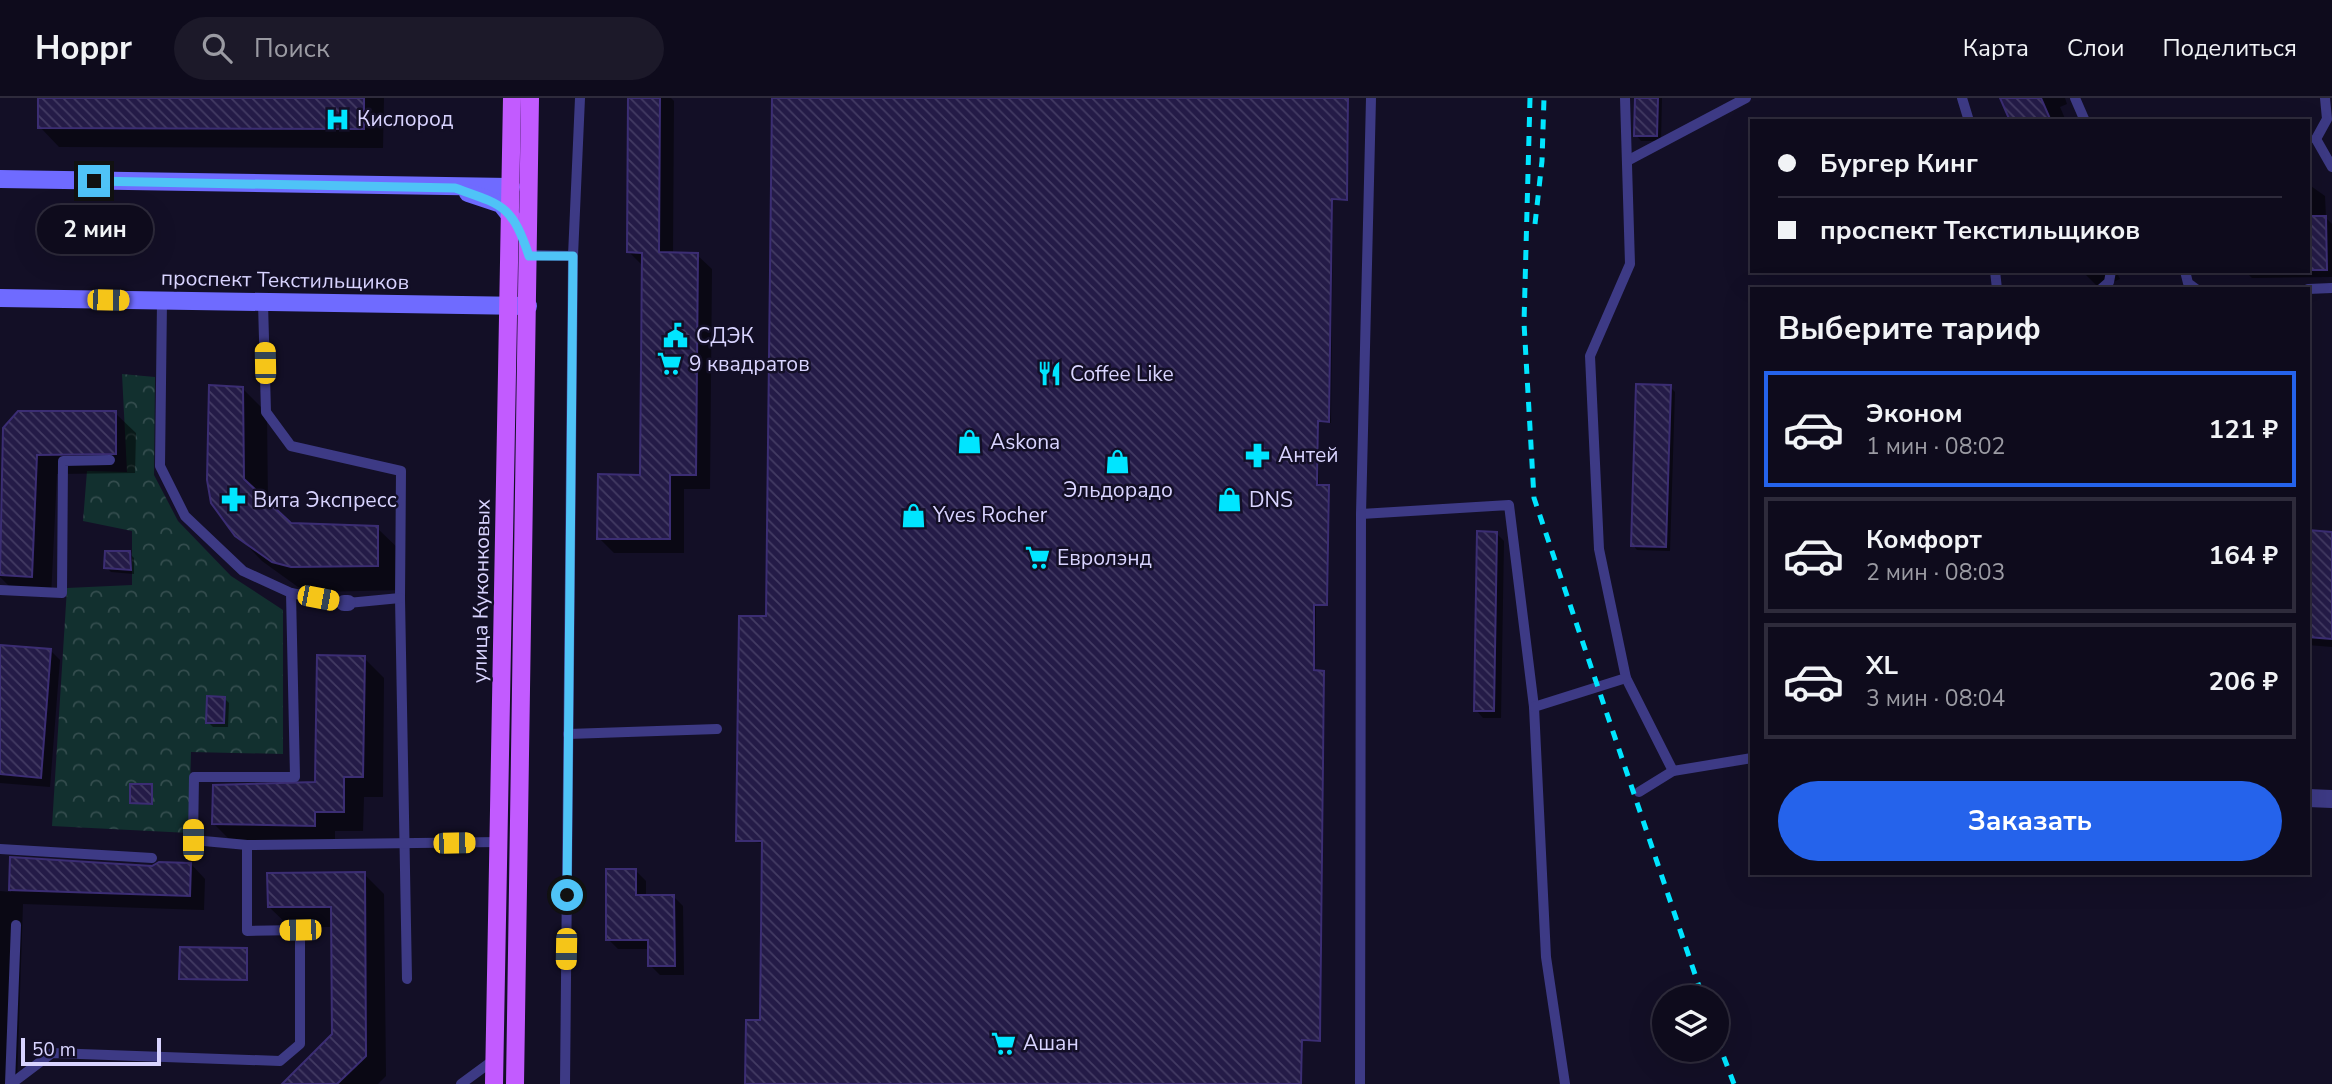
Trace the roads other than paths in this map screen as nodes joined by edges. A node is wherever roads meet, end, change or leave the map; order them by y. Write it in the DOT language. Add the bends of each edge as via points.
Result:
graph roads {
  1 [pos="512,98"];
  2 [pos="530,98"];
  3 [pos="580,98"];
  4 [pos="1371,98"];
  5 [pos="1625,98"];
  6 [pos="1746,98"];
  7 [pos="1962,98"];
  8 [pos="2075,98"];
  9 [pos="2325,98"];
  10 [pos="1968,119"];
  11 [pos="2084,119"];
  12 [pos="2312,139"];
  13 [pos="1627,161"];
  14 [pos="2332,167"];
  15 [pos="0,179"];
  16 [pos="511,187"];
  17 [pos="455,188"];
  18 [pos="510,216"];
  19 [pos="510,255"];
  20 [pos="529,256"];
  21 [pos="573,256"];
  22 [pos="2332,288"];
  23 [pos="2310,289"];
  24 [pos="0,298"];
  25 [pos="162,301"];
  26 [pos="264,303"];
  27 [pos="509,306"];
  28 [pos="528,306"];
  29 [pos="110,460"];
  30 [pos="1361,514"];
  31 [pos="0,590"];
  32 [pos="292,593"];
  33 [pos="400,598"];
  34 [pos="1626,678"];
  35 [pos="1534,707"];
  36 [pos="717,729"];
  37 [pos="568,734"];
  38 [pos="1750,758"];
  39 [pos="1673,771"];
  40 [pos="1639,792"];
  41 [pos="2310,798"];
  42 [pos="2332,800"];
  43 [pos="499,842"];
  44 [pos="404,843"];
  45 [pos="247,845"];
  46 [pos="0,849"];
  47 [pos="152,858"];
  48 [pos="16,925"];
  49 [pos="407,979"];
  50 [pos="495,1059"];
  51 [pos="11,1084"];
  52 [pos="461,1084"];
  53 [pos="494,1084"];
  54 [pos="515,1084"];
  55 [pos="565,1084"];
  56 [pos="1360,1084"];
  57 [pos="1565,1084"];
  1 -- 16 [label="main road, улица Куконковых"];
  2 -- 20 [label="main road, улица Куконковых"];
  3 -- 21 [label="lane"];
  4 -- 30 [label="lane"];
  5 -- 13 [label="lane"];
  6 -- 13 [label="lane"];
  7 -- 10 [label="lane"];
  8 -- 11 [label="lane"];
  9 -- 12 [label="lane" via="2327,119"];
  12 -- 14 [label="lane"];
  13 -- 34 [label="lane" via="1630,264 1590,356 1600,549"];
  15 -- 17 [label="main road"];
  16 -- 17 [label="main road"];
  16 -- 18 [label="main road, улица Куконковых"];
  16 -- 20 [label="main road"];
  17 -- 18 [label="main road" via="501,204"];
  18 -- 19 [label="main road, улица Куконковых"];
  18 -- 20 [label="main road" via="519,226"];
  19 -- 20 [label="main road"];
  19 -- 27 [label="main road, улица Куконковых"];
  20 -- 21 [label="lane"];
  20 -- 28 [label="main road, улица Куконковых"];
  21 -- 37 [label="lane"];
  22 -- 23 [label="lane"];
  24 -- 25 [label="main road, проспект Текстильщиков"];
  25 -- 26 [label="main road, проспект Текстильщиков"];
  25 -- 32 [label="lane" via="160,467 185,516 243,571"];
  26 -- 27 [label="main road, проспект Текстильщиков"];
  26 -- 33 [label="lane" via="266,412 291,446 401,471"];
  27 -- 28 [label="main road, проспект Текстильщиков"];
  27 -- 43 [label="main road, улица Куконковых"];
  28 -- 54 [label="main road, улица Куконковых"];
  29 -- 31 [label="lane" via="63,461 62,593"];
  30 -- 35 [label="lane" via="1509,505"];
  30 -- 56 [label="lane"];
  32 -- 33 [label="lane" via="346,603"];
  32 -- 45 [label="lane" via="295,777 194,777 193,840"];
  33 -- 44 [label="lane"];
  34 -- 35 [label="lane"];
  34 -- 39 [label="lane"];
  35 -- 57 [label="lane" via="1546,957"];
  36 -- 37 [label="lane"];
  37 -- 55 [label="lane"];
  38 -- 39 [label="lane"];
  39 -- 40 [label="lane"];
  41 -- 42 [label="street"];
  43 -- 44 [label="lane"];
  43 -- 50 [label="main road, улица Куконковых"];
  44 -- 45 [label="lane"];
  44 -- 49 [label="lane"];
  45 -- 51 [label="lane" via="247,931 300,930 300,1044 280,1060 52,1053"];
  46 -- 47 [label="lane"];
  48 -- 51 [label="lane"];
  50 -- 52 [label="lane"];
  50 -- 53 [label="main road, улица Куконковых"];
}
